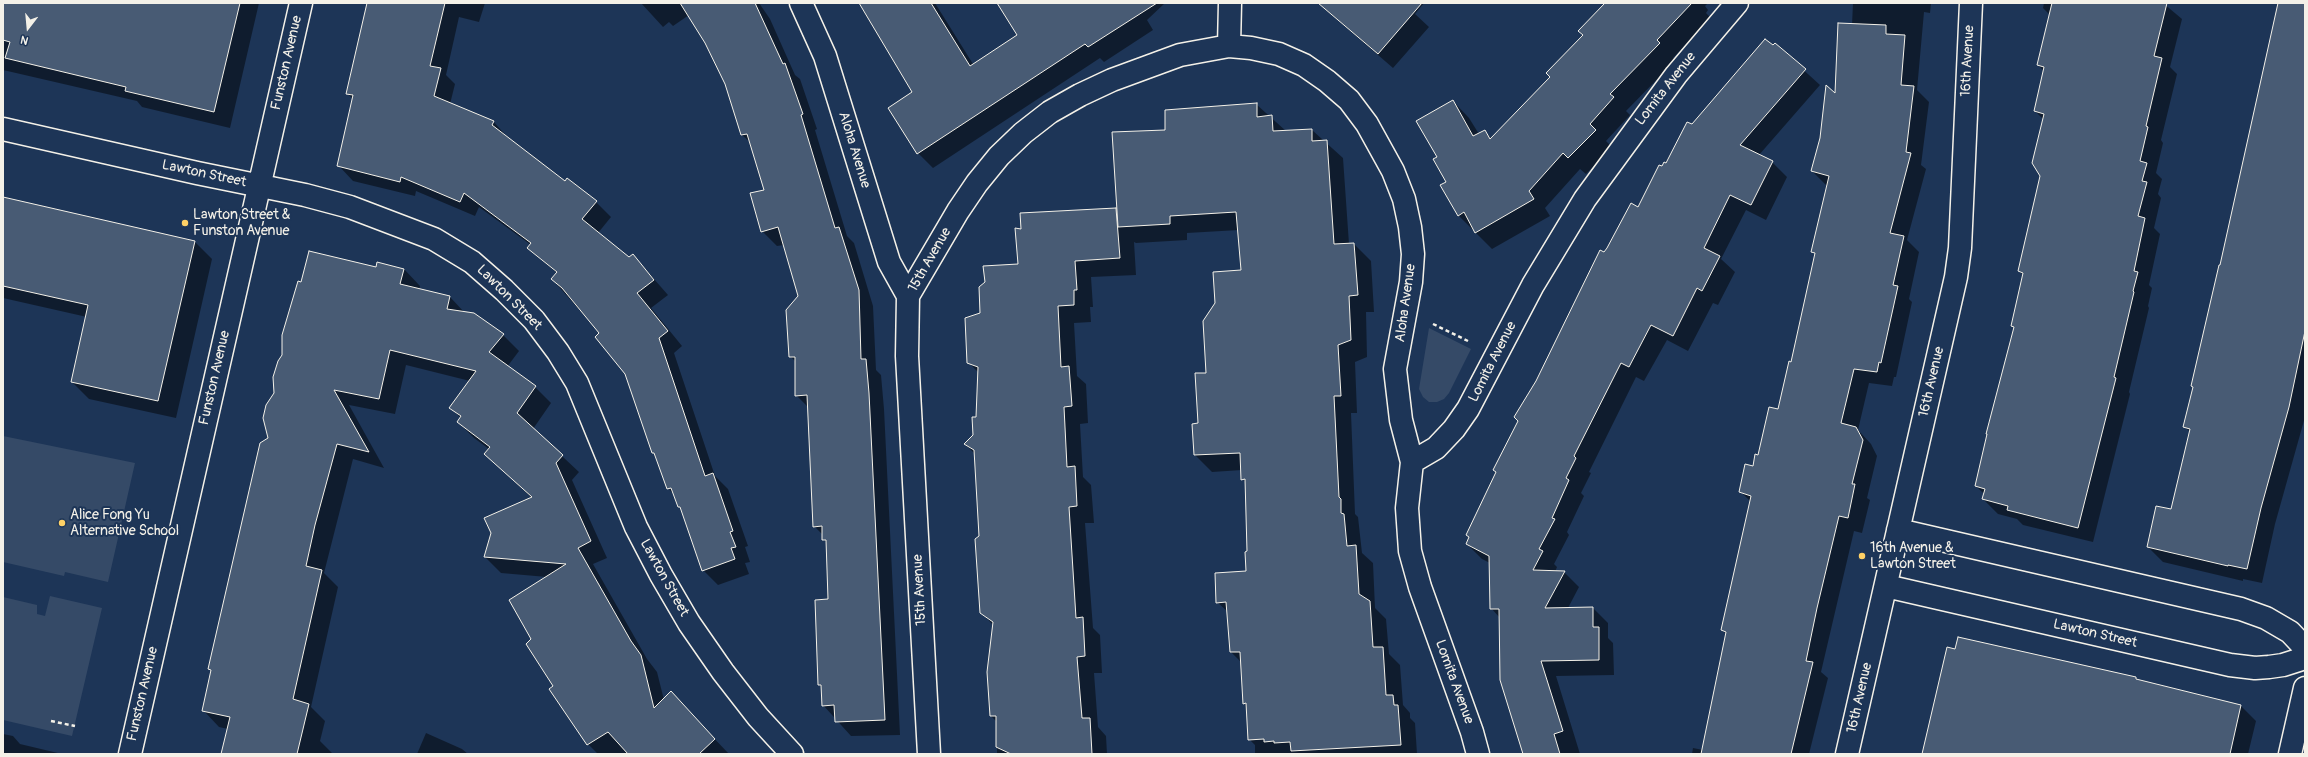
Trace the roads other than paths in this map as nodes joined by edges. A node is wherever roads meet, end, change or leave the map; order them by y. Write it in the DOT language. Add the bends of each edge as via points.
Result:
graph roads {
  1 [pos="301,3"];
  2 [pos="801,3"];
  3 [pos="1230,3"];
  4 [pos="1737,3"];
  5 [pos="1971,3"];
  6 [pos="1229,46"];
  7 [pos="3,129"];
  8 [pos="259,186"];
  9 [pos="908,296"];
  10 [pos="1412,462"];
  11 [pos="1898,530"];
  12 [pos="1886,586"];
  13 [pos="2305,648"];
  14 [pos="2305,658"];
  15 [pos="2305,688"];
  16 [pos="130,754"];
  17 [pos="792,754"];
  18 [pos="929,754"];
  19 [pos="1478,754"];
  20 [pos="1847,754"];
  21 [pos="2290,754"];
  1 -- 8 [label="street, Funston Avenue"];
  2 -- 9 [label="street, Aloha Avenue" via="825,56 889,262"];
  3 -- 6 [label="street"];
  4 -- 10 [label="street, Lomita Avenue" via="1676,74 1585,199 1533,285 1468,409 1454,429 1436,448"];
  5 -- 11 [label="street, 16th Avenue" via="1960,248 1956,277"];
  6 -- 9 [label="street, 15th Avenue" via="1180,55 1112,80 1050,112 1024,132 999,156 977,183"];
  6 -- 10 [label="street, Aloha Avenue" via="1278,54 1304,65 1349,100 1367,124 1393,171 1404,199 1413,254 1411,282 1395,369 1401,420"];
  7 -- 8 [label="street, Lawton Street"];
  8 -- 16 [label="street, Funston Avenue"];
  8 -- 17 [label="street, Lawton Street" via="350,207 434,239 472,262 534,320 577,383 636,527 682,611 723,672 758,717"];
  9 -- 18 [label="street, 15th Avenue" via="906,356"];
  10 -- 19 [label="street, Lomita Avenue" via="1407,508 1410,551"];
  11 -- 12 [label="street, 16th Avenue"];
  11 -- 13 [label="street" via="2241,609 2266,618 2290,632"];
  12 -- 14 [label="street, Lawton Street" via="2230,665 2269,667"];
  12 -- 20 [label="street, 16th Avenue"];
  15 -- 21 [label="street"];
}
